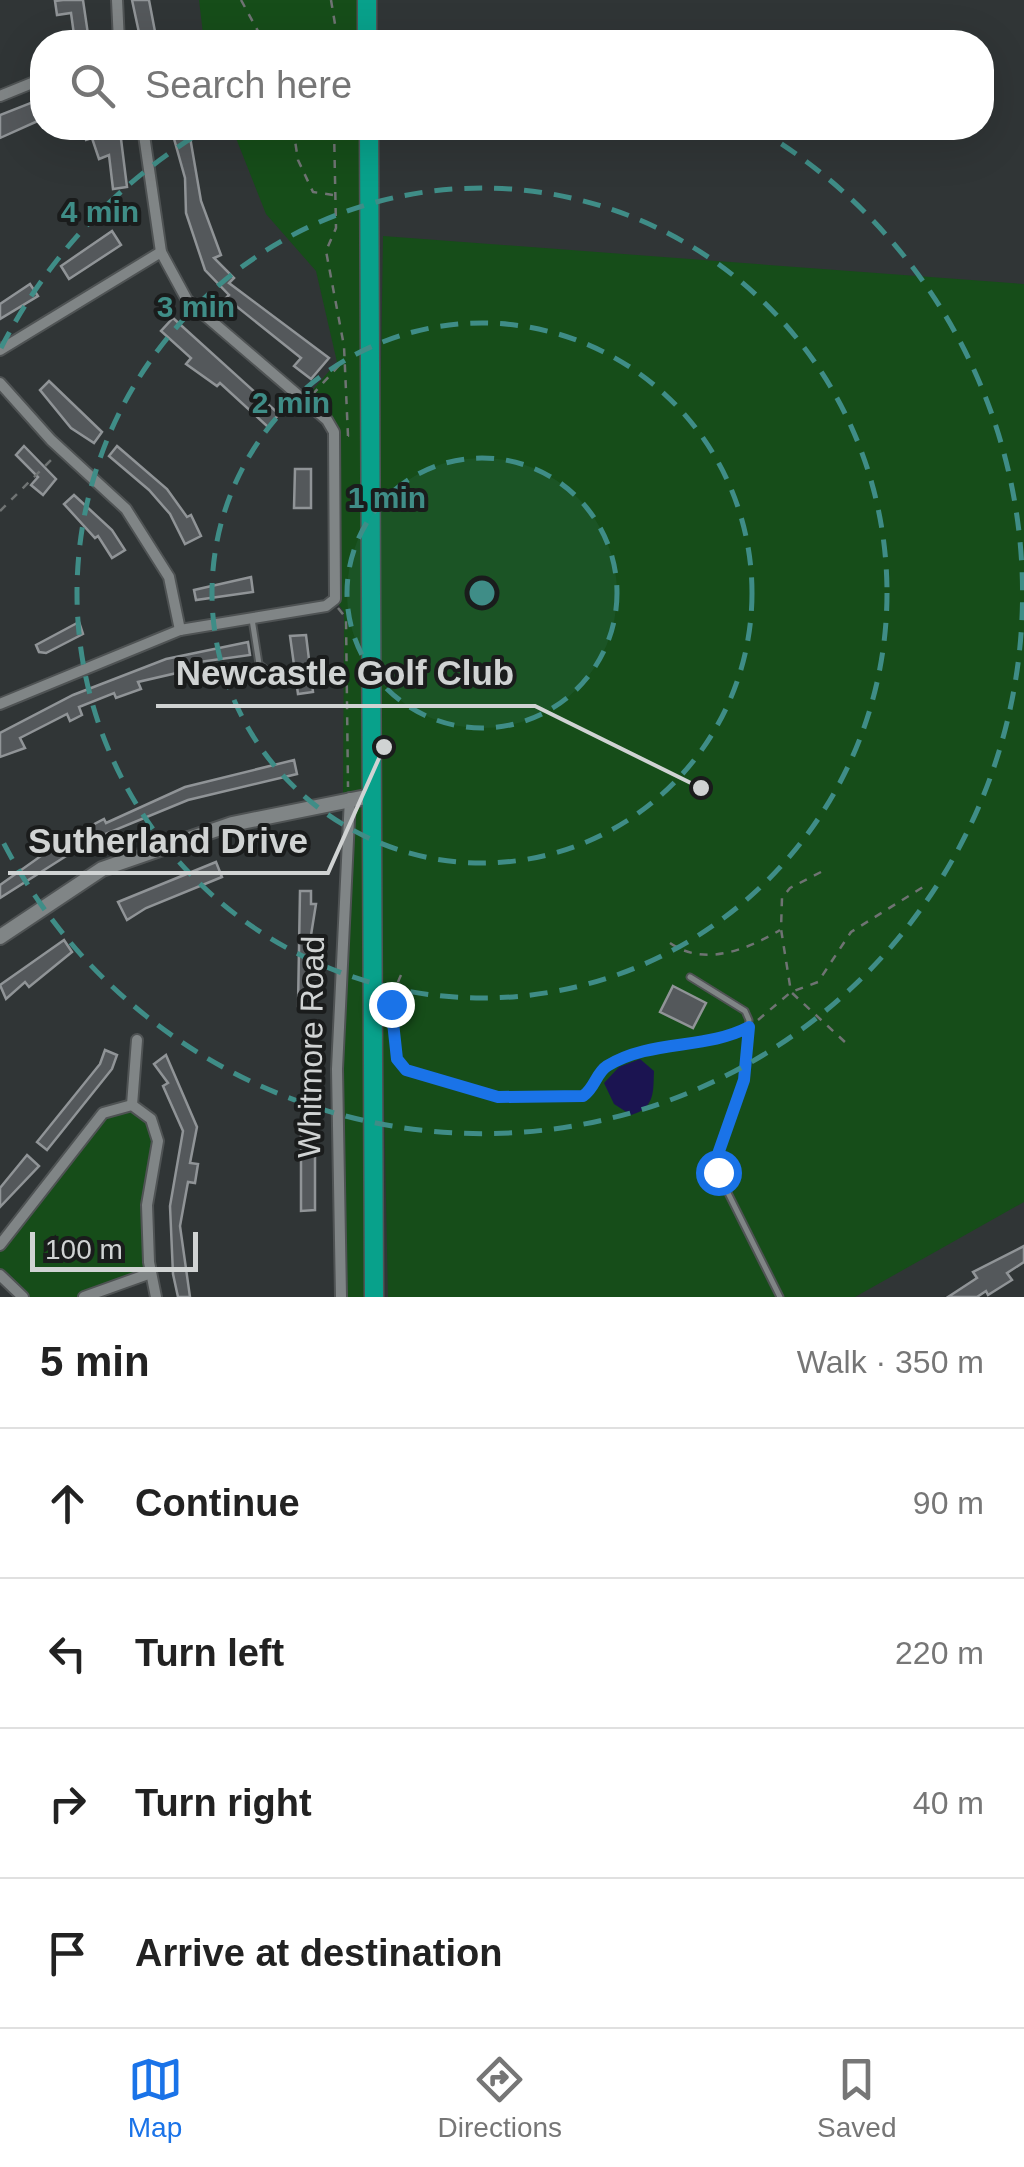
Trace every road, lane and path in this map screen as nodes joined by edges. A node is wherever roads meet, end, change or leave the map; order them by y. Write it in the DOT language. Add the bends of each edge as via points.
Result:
graph roads {
  1 [pos="118,0"];
  2 [pos="241,0"];
  3 [pos="331,0"];
  4 [pos="367,0"];
  5 [pos="119,30"];
  6 [pos="257,30"];
  7 [pos="335,30"];
  8 [pos="367,30"];
  9 [pos="30,84"];
  10 [pos="0,96"];
  11 [pos="145,140"];
  12 [pos="295,140"];
  13 [pos="334,140"];
  14 [pos="368,140"];
  15 [pos="335,195"];
  16 [pos="161,252"];
  17 [pos="0,350"];
  18 [pos="345,359"];
  19 [pos="0,383"];
  20 [pos="306,402"];
  21 [pos="337,443"];
  22 [pos="62,449"];
  23 [pos="0,511"];
  24 [pos="329,604"];
  25 [pos="252,616"];
  26 [pos="180,630"];
  27 [pos="279,680"];
  28 [pos="0,704"];
  29 [pos="371,796"];
  30 [pos="350,798"];
  31 [pos="821,872"];
  32 [pos="924,887"];
  33 [pos="781,929"];
  34 [pos="0,937"];
  35 [pos="670,942"];
  36 [pos="401,975"];
  37 [pos="690,977"];
  38 [pos="792,992"];
  39 [pos="749,1027"];
  40 [pos="137,1040"];
  41 [pos="846,1043"];
  42 [pos="132,1105"];
  43 [pos="0,1245"];
  44 [pos="150,1273"];
  45 [pos="0,1275"];
  46 [pos="24,1297"];
  47 [pos="84,1297"];
  48 [pos="156,1297"];
  49 [pos="341,1297"];
  50 [pos="374,1297"];
  51 [pos="780,1297"];
  1 -- 5 [label="street"];
  2 -- 6 [label="path"];
  3 -- 7 [label="path"];
  4 -- 8 [label="highway"];
  9 -- 10 [label="street"];
  11 -- 16 [label="street"];
  12 -- 15 [label="path" via="313,192"];
  13 -- 15 [label="path"];
  14 -- 29 [label="highway, Whitmore Road"];
  15 -- 18 [label="path" via="336,234 326,250"];
  16 -- 17 [label="street"];
  16 -- 20 [label="street" via="187,300"];
  18 -- 20 [label="path"];
  18 -- 21 [label="path" via="348,436"];
  19 -- 22 [label="street"];
  20 -- 21 [label="street" via="328,420"];
  21 -- 24 [label="street"];
  22 -- 23 [label="path"];
  22 -- 26 [label="street" via="126,509 150,542 169,577"];
  24 -- 25 [label="street"];
  24 -- 30 [label="path" via="346,618"];
  25 -- 26 [label="street"];
  25 -- 27 [label="lane" via="259,664"];
  26 -- 28 [label="street"];
  29 -- 30 [label="street"];
  29 -- 50 [label="highway, Whitmore Road"];
  30 -- 34 [label="street" via="232,824 102,869"];
  30 -- 49 [label="street, Whitmore Road" via="338,1069"];
  31 -- 33 [label="path" via="782,898"];
  32 -- 38 [label="path" via="851,932 818,982"];
  33 -- 35 [label="path" via="750,948 716,953 688,955"];
  33 -- 38 [label="path"];
  36 -- 39 [label="path" via="391,1004 397,1059 406,1070 498,1097 583,1096 603,1068 620,1060 669,1044 728,1038"];
  37 -- 39 [label="lane" via="745,1011"];
  38 -- 39 [label="path"];
  38 -- 41 [label="path"];
  39 -- 51 [label="lane" via="744,1080 718,1172"];
  40 -- 42 [label="street"];
  42 -- 43 [label="street" via="103,1113"];
  42 -- 44 [label="street" via="150,1119 158,1141 146,1205"];
  44 -- 47 [label="street"];
  44 -- 48 [label="street"];
  45 -- 46 [label="street"];
}
